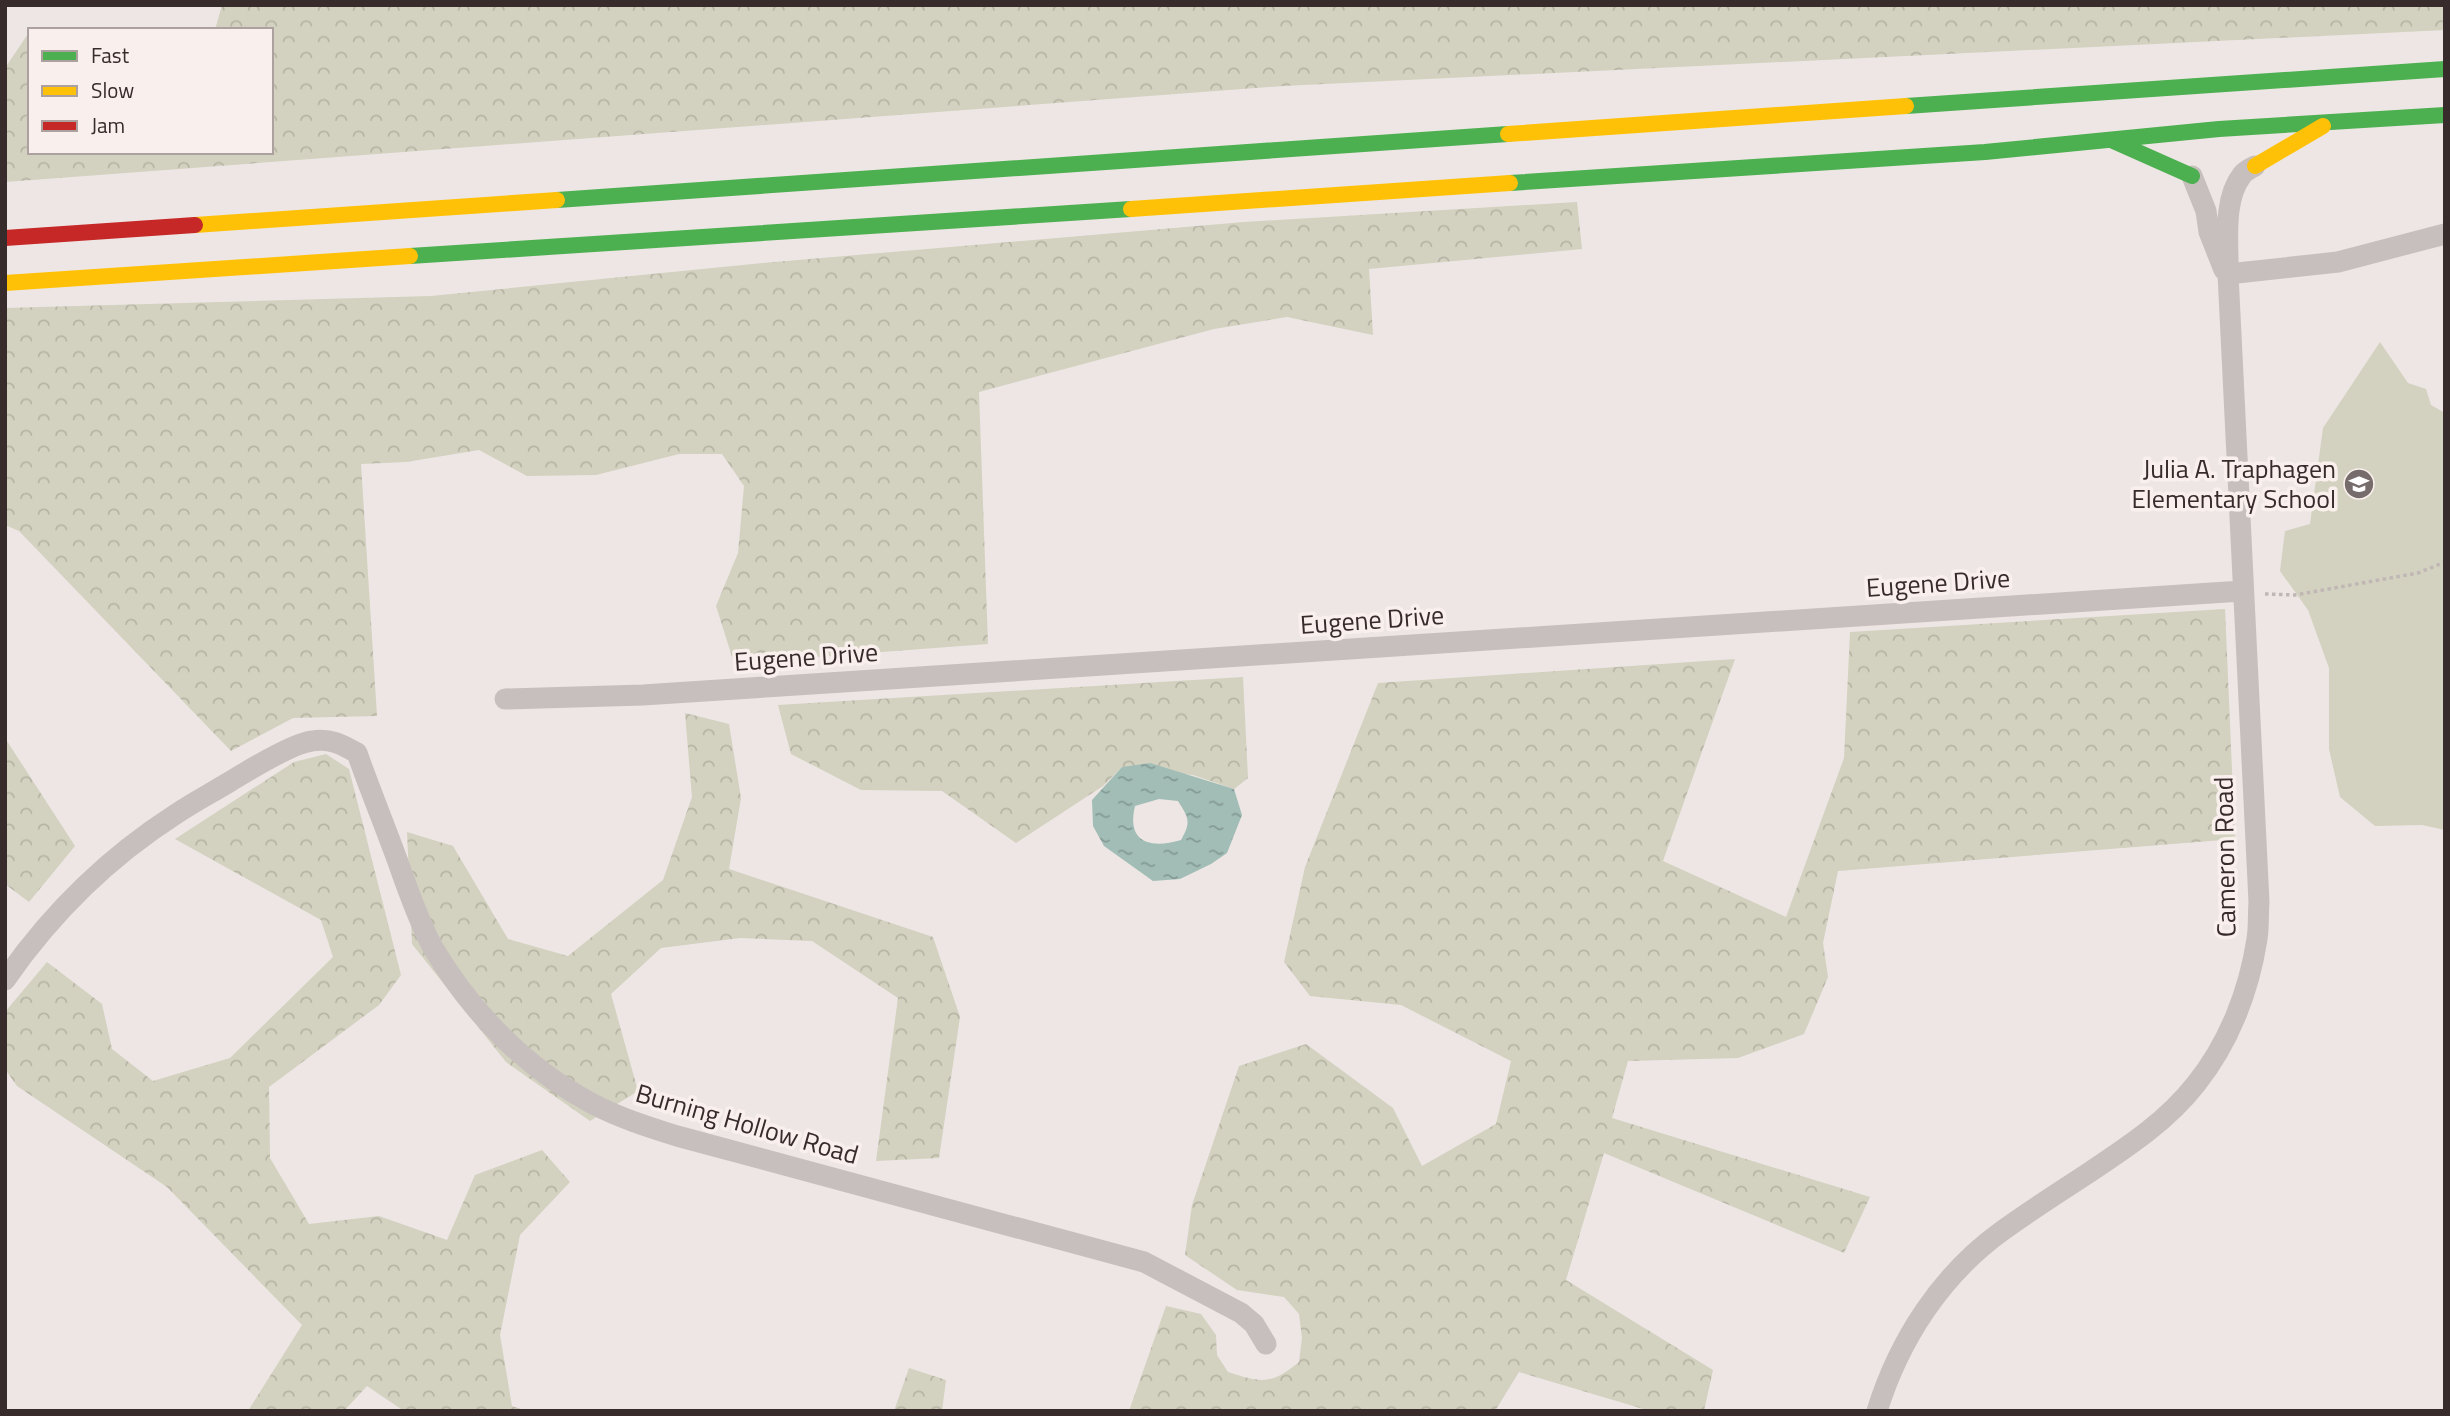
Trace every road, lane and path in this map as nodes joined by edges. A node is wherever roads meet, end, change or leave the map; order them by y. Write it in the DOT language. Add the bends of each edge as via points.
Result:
graph roads {
  1 [pos="2445,69"];
  2 [pos="2445,115"];
  3 [pos="2329,122"];
  4 [pos="2109,139"];
  5 [pos="2255,166"];
  6 [pos="2192,176"];
  7 [pos="2445,234"];
  8 [pos="5,238"];
  9 [pos="2228,274"];
  10 [pos="5,283"];
  11 [pos="2445,562"];
  12 [pos="2242,591"];
  13 [pos="505,699"];
  14 [pos="5,980"];
  15 [pos="1266,1344"];
  16 [pos="1877,1411"];
  1 -- 8 [label="highway"];
  2 -- 3 [label="highway"];
  3 -- 4 [label="highway"];
  3 -- 5 [label="highway"];
  4 -- 6 [label="highway"];
  4 -- 10 [label="highway" via="1985,152"];
  5 -- 9 [label="street, Cameron Road" via="2242,174 2232,195"];
  6 -- 9 [label="street, Cameron Road" via="2221,267"];
  7 -- 9 [label="street" via="2338,262"];
  9 -- 12 [label="street, Cameron Road"];
  11 -- 12 [label="path" via="2418,573 2295,596"];
  12 -- 13 [label="street, Eugene Drive" via="656,695"];
  12 -- 16 [label="street, Cameron Road" via="2259,902 2257,938 2238,1012 2198,1083 2174,1110 2147,1134 1999,1233 1963,1264 1909,1335"];
  14 -- 15 [label="street, Burning Hollow Road" via="32,942 80,890 175,815 257,765 310,741 336,741 356,753 411,901 454,980 518,1052 557,1082 630,1121 677,1136 1144,1262 1241,1313"];
}
